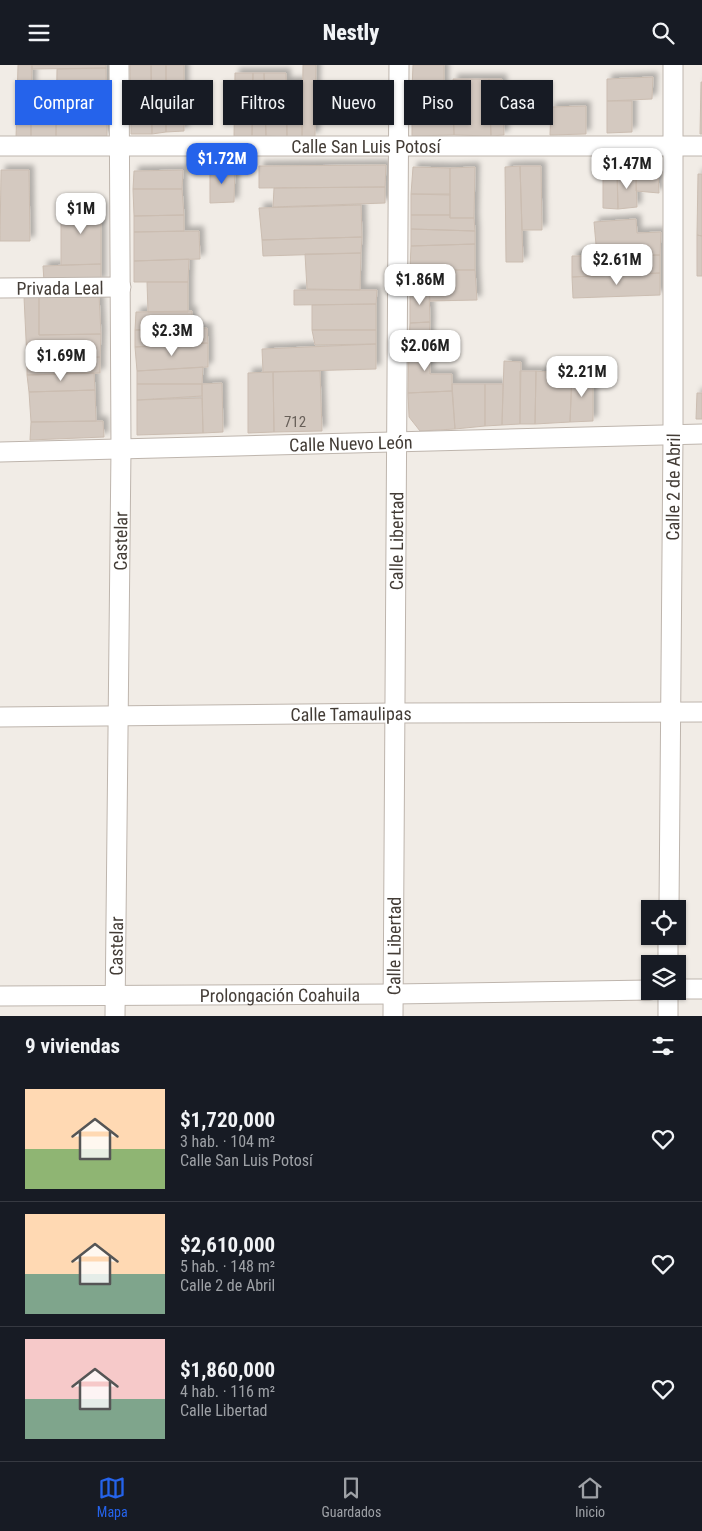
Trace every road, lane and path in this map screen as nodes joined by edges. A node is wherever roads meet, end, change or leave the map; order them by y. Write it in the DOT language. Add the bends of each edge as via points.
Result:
graph roads {
  1 [pos="118,65"];
  2 [pos="399,65"];
  3 [pos="673,65"];
  4 [pos="398,145"];
  5 [pos="672,145"];
  6 [pos="702,145"];
  7 [pos="0,146"];
  8 [pos="118,146"];
  9 [pos="121,287"];
  10 [pos="0,289"];
  11 [pos="702,434"];
  12 [pos="673,435"];
  13 [pos="397,442"];
  14 [pos="120,449"];
  15 [pos="0,452"];
  16 [pos="672,712"];
  17 [pos="702,712"];
  18 [pos="395,713"];
  19 [pos="118,716"];
  20 [pos="0,717"];
  21 [pos="669,900"];
  22 [pos="686,989"];
  23 [pos="702,989"];
  24 [pos="641,990"];
  25 [pos="393,994"];
  26 [pos="115,995"];
  27 [pos="0,996"];
  28 [pos="668,1000"];
  29 [pos="115,1016"];
  30 [pos="393,1016"];
  31 [pos="668,1016"];
  1 -- 8 [label="street, Castelar"];
  2 -- 4 [label="street, Calle Libertad"];
  3 -- 5 [label="street, Calle 2 de Abril"];
  4 -- 5 [label="street, Calle San Luis Potosí"];
  4 -- 8 [label="street, Calle San Luis Potosí"];
  4 -- 13 [label="street, Calle Libertad"];
  5 -- 6 [label="street, Calle San Luis Potosí"];
  5 -- 12 [label="street, Calle 2 de Abril"];
  7 -- 8 [label="street, Calle San Luis Potosí"];
  8 -- 9 [label="street, Castelar"];
  9 -- 10 [label="street, Privada Leal"];
  9 -- 14 [label="street, Castelar"];
  11 -- 12 [label="street, Calle Nuevo León"];
  12 -- 13 [label="street, Calle Nuevo León"];
  12 -- 16 [label="street, Calle 2 de Abril"];
  13 -- 14 [label="street, Calle Nuevo León"];
  13 -- 18 [label="street, Calle Libertad"];
  14 -- 15 [label="street, Calle Nuevo León"];
  14 -- 19 [label="street, Castelar"];
  16 -- 17 [label="street, Calle Tamaulipas"];
  16 -- 18 [label="street, Calle Tamaulipas"];
  16 -- 21 [label="street, Calle 2 de Abril"];
  18 -- 19 [label="street, Calle Tamaulipas"];
  18 -- 25 [label="street, Calle Libertad"];
  19 -- 20 [label="street, Calle Tamaulipas"];
  19 -- 26 [label="street, Castelar"];
  22 -- 23 [label="street"];
  24 -- 25 [label="street, Prolongación Coahuila"];
  25 -- 26 [label="street, Prolongación Coahuila"];
  25 -- 30 [label="street, Calle Libertad"];
  26 -- 27 [label="street, Prolongación Coahuila"];
  26 -- 29 [label="street, Castelar"];
  28 -- 31 [label="street"];
}
